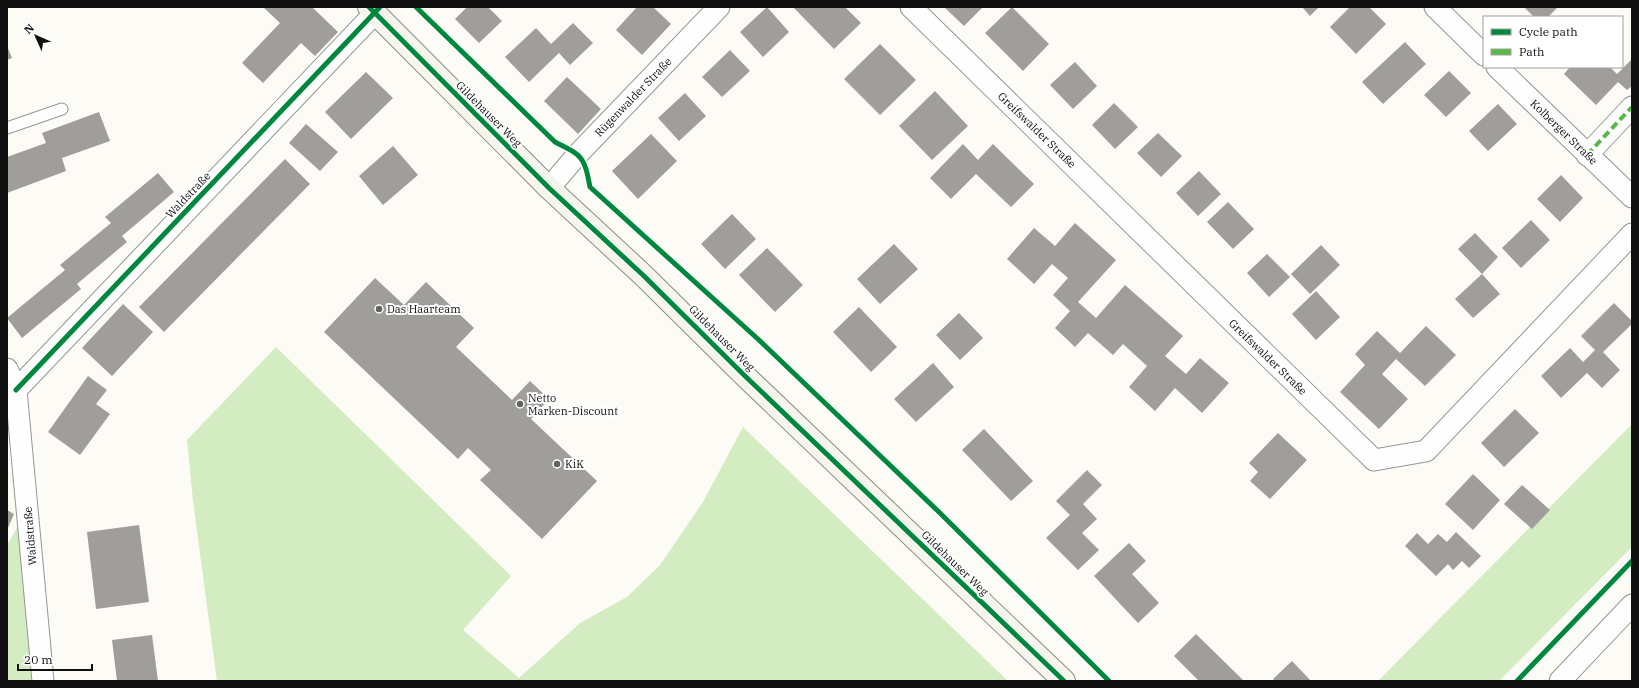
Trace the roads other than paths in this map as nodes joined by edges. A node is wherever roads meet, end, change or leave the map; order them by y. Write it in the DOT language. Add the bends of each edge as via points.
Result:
graph roads {
  1 [pos="718,7"];
  2 [pos="911,7"];
  3 [pos="1435,7"];
  4 [pos="372,10"];
  5 [pos="1483,54"];
  6 [pos="1498,68"];
  7 [pos="1632,107"];
  8 [pos="62,109"];
  9 [pos="7,128"];
  10 [pos="1587,155"];
  11 [pos="549,188"];
  12 [pos="1632,196"];
  13 [pos="1632,234"];
  14 [pos="7,369"];
  15 [pos="12,389"];
  16 [pos="1632,605"];
  17 [pos="43,681"];
  18 [pos="1064,681"];
  19 [pos="1560,681"];
  1 -- 11 [label="street, Rügenwalder Straße" via="578,154"];
  2 -- 13 [label="street, Greifswalder Straße" via="1374,460 1426,451"];
  3 -- 5 [label="street"];
  4 -- 11 [label="street, Gildehauser Weg"];
  4 -- 15 [label="street, Waldstraße"];
  6 -- 10 [label="street, Kolberger Straße"];
  7 -- 10 [label="street"];
  8 -- 9 [label="lane"];
  10 -- 12 [label="street, Kolberger Straße"];
  11 -- 18 [label="street, Gildehauser Weg" via="644,276"];
  14 -- 15 [label="street"];
  15 -- 17 [label="street, Waldstraße"];
  16 -- 19 [label="street"];
}
